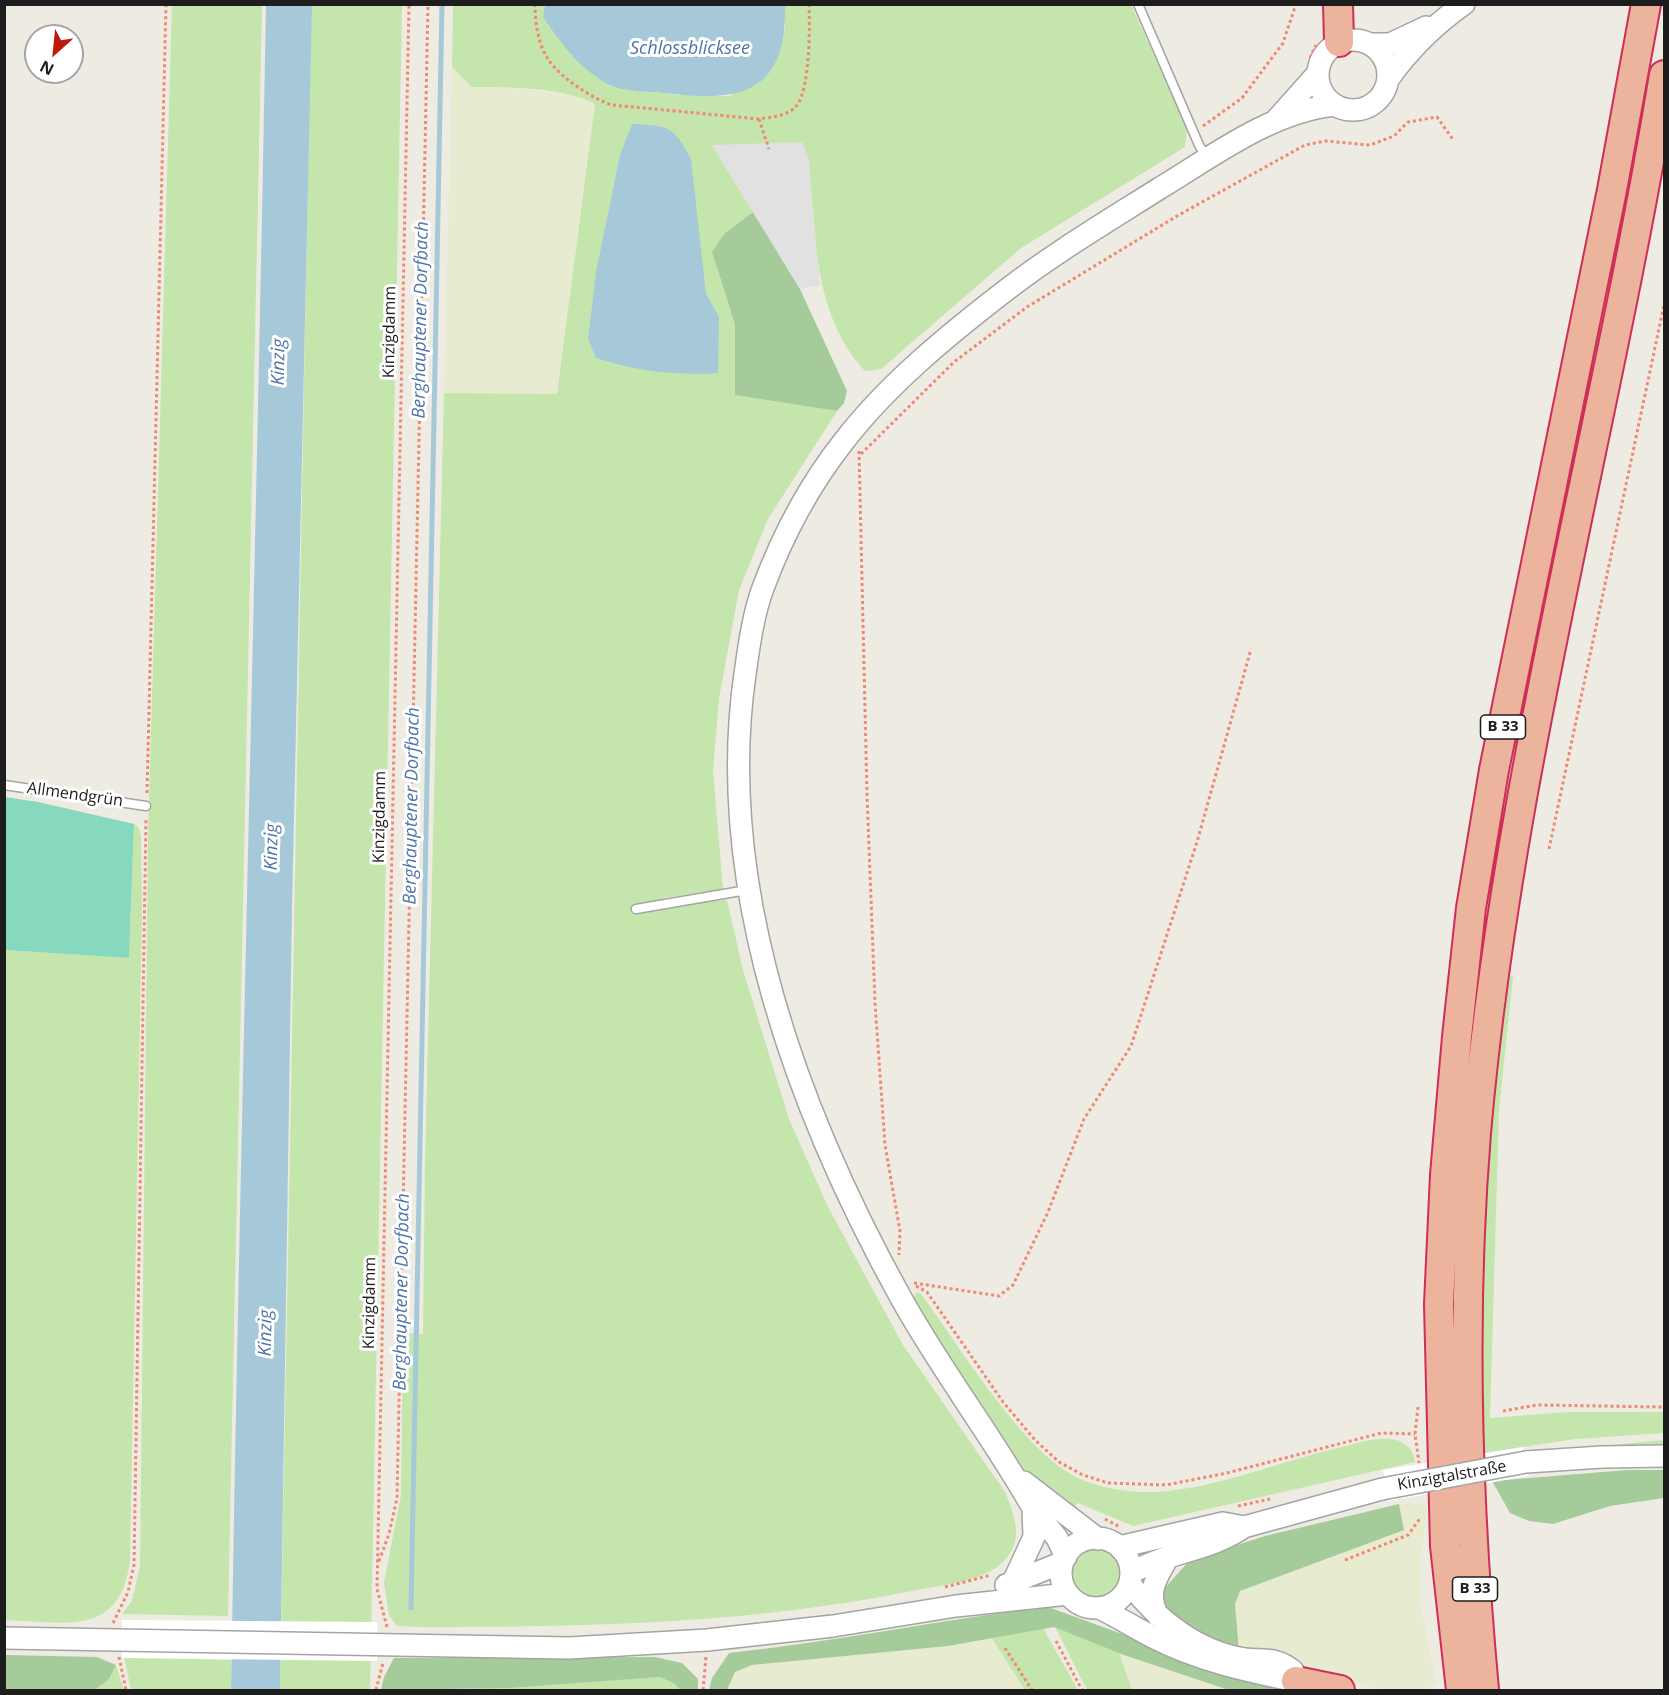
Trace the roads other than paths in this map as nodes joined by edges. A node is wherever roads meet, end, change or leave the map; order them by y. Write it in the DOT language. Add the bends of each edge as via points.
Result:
graph roads {
  1 [pos="1138,4"];
  2 [pos="1338,4"];
  3 [pos="1464,4"];
  4 [pos="1646,4"];
  5 [pos="1445,18"];
  6 [pos="1329,41"];
  7 [pos="1370,44"];
  8 [pos="1313,66"];
  9 [pos="1665,75"];
  10 [pos="1389,78"];
  11 [pos="1334,105"];
  12 [pos="1269,125"];
  13 [pos="1208,159"];
  14 [pos="4,785"];
  15 [pos="146,806"];
  16 [pos="747,890"];
  17 [pos="636,909"];
  18 [pos="1665,1456"];
  19 [pos="1012,1472"];
  20 [pos="1033,1508"];
  21 [pos="1244,1527"];
  22 [pos="1098,1539"];
  23 [pos="1119,1547"];
  24 [pos="1167,1559"];
  25 [pos="1064,1561"];
  26 [pos="1005,1576"];
  27 [pos="1130,1578"];
  28 [pos="1068,1594"];
  29 [pos="956,1606"];
  30 [pos="1099,1608"];
  31 [pos="1158,1617"];
  32 [pos="4,1638"];
  33 [pos="1296,1681"];
  34 [pos="1340,1690"];
  35 [pos="1461,1690"];
  36 [pos="1484,1690"];
  1 -- 13 [label="lane"];
  2 -- 6 [label="highway"];
  3 -- 5 [label="street"];
  4 -- 35 [label="highway, B 33" via="1494,770 1471,908 1445,1174 1439,1304 1445,1546"];
  5 -- 7 [label="street" via="1390,44"];
  5 -- 10 [label="street" via="1405,55"];
  6 -- 7 [label="street"];
  6 -- 8 [label="street" via="1324,55"];
  7 -- 10 [label="street" via="1385,58"];
  8 -- 11 [label="street" via="1322,91"];
  8 -- 12 [label="street" via="1281,117"];
  9 -- 36 [label="highway, B 33" via="1513,846 1476,1134 1468,1375 1472,1554"];
  10 -- 11 [label="street" via="1379,100 1369,107 1357,111"];
  11 -- 12 [label="street" via="1312,107"];
  12 -- 13 [label="street"];
  13 -- 16 [label="street" via="1013,284 914,367 850,434 811,491 780,546 761,592 747,661 737,752"];
  14 -- 15 [label="lane, Allmendgrün"];
  16 -- 17 [label="lane"];
  16 -- 19 [label="street" via="765,969 801,1079 831,1152 901,1297"];
  18 -- 21 [label="street, Kinzigtalstraße, bridge" via="1526,1462 1382,1489"];
  19 -- 20 [label="street"];
  19 -- 22 [label="street"];
  20 -- 25 [label="street" via="1057,1539"];
  20 -- 26 [label="street" via="1035,1537"];
  21 -- 23 [label="street, Kinzigtalstraße" via="1223,1523"];
  21 -- 24 [label="street, Kinzigtalstraße" via="1225,1540"];
  22 -- 23 [label="street"];
  22 -- 25 [label="street" via="1079,1543"];
  23 -- 27 [label="street" via="1125,1554"];
  24 -- 27 [label="street, Kinzigtalstraße" via="1145,1565"];
  24 -- 31 [label="street" via="1151,1594"];
  25 -- 26 [label="street" via="1044,1572"];
  25 -- 28 [label="street" via="1062,1575"];
  26 -- 29 [label="street"];
  27 -- 30 [label="street" via="1118,1601"];
  27 -- 31 [label="street"];
  28 -- 29 [label="street"];
  28 -- 30 [label="street" via="1082,1605"];
  29 -- 32 [label="street" via="833,1626 707,1640 569,1648 387,1637"];
  30 -- 33 [label="street" via="1198,1656"];
  31 -- 33 [label="street" via="1221,1653 1277,1660 1293,1671"];
  33 -- 34 [label="highway"];
}
